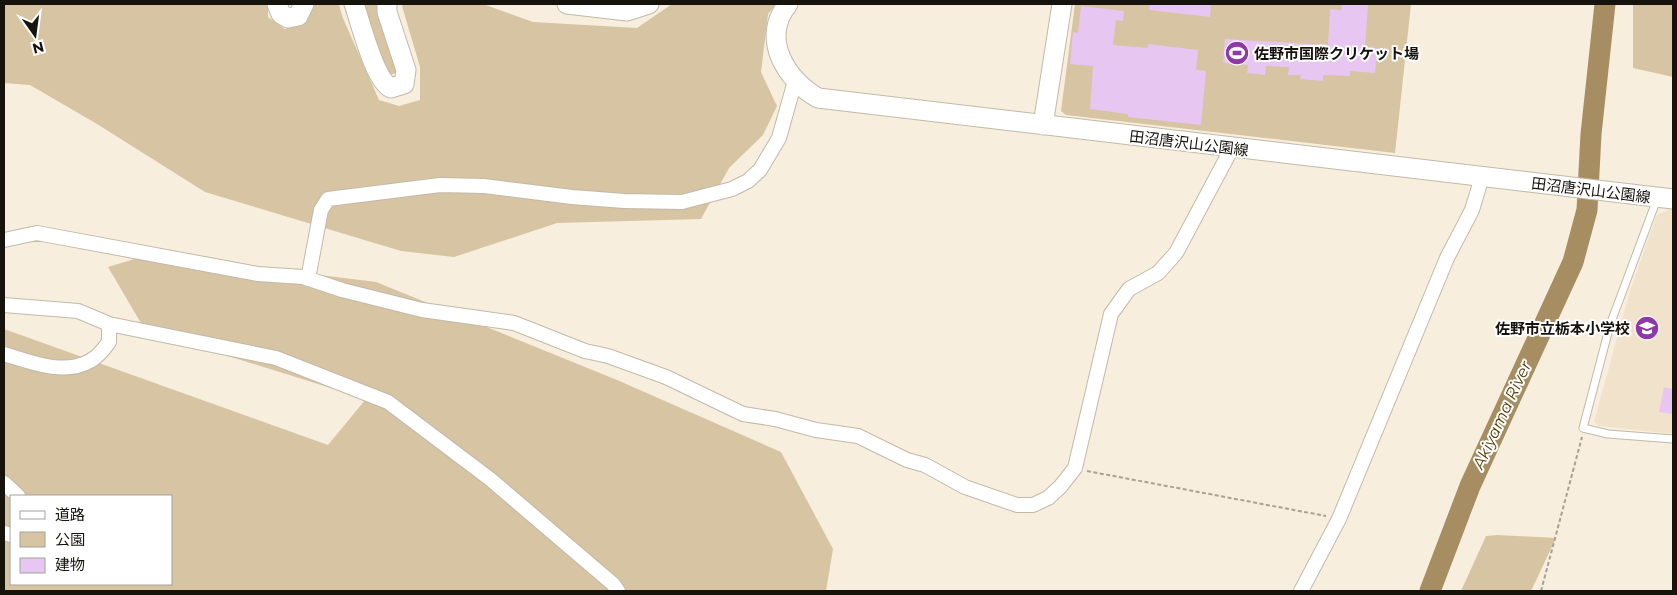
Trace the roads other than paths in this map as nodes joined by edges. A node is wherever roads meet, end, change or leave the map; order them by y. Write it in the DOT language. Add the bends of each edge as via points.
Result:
graph roads {
  1 [pos="277,4"];
  2 [pos="304,4"];
  3 [pos="354,4"];
  4 [pos="387,4"];
  5 [pos="568,4"];
  6 [pos="649,4"];
  7 [pos="788,4"];
  8 [pos="1062,4"];
  9 [pos="795,81"];
  10 [pos="1043,125"];
  11 [pos="1232,148"];
  12 [pos="1482,177"];
  13 [pos="1661,198"];
  14 [pos="4,240"];
  15 [pos="308,279"];
  16 [pos="4,305"];
  17 [pos="109,324"];
  18 [pos="4,354"];
  19 [pos="1673,439"];
  20 [pos="4,483"];
  21 [pos="17,495"];
  22 [pos="618,591"];
  23 [pos="1301,591"];
  1 -- 2 [label="main road" via="281,14 288,18 298,16"];
  3 -- 4 [label="main road" via="378,74 391,88 404,84 406,70"];
  5 -- 6 [label="main road" via="627,11"];
  7 -- 9 [label="main road, 田沼唐沢山公園線" via="779,18 776,34 781,59"];
  8 -- 10 [label="main road"];
  9 -- 10 [label="main road, 田沼唐沢山公園線" via="818,98 837,102"];
  9 -- 15 [label="street" via="779,138 760,170 732,189 682,202 572,198 484,186 440,185 328,199 321,210"];
  10 -- 11 [label="main road, 田沼唐沢山公園線"];
  11 -- 12 [label="main road, 田沼唐沢山公園線"];
  11 -- 15 [label="street" via="1176,253 1158,272 1129,289 1111,314 1075,468 1048,498 1033,505 1008,503 966,488 925,465 907,460 858,436 743,414 666,377 585,351 514,323 422,310"];
  12 -- 13 [label="main road, 田沼唐沢山公園線"];
  12 -- 23 [label="street" via="1472,210 1448,258 1338,519"];
  13 -- 19 [label="lane" via="1610,325 1583,428 1608,434"];
  14 -- 15 [label="street" via="37,233 258,274"];
  16 -- 17 [label="street" via="78,311"];
  17 -- 18 [label="street" via="110,342 89,362 50,368"];
  17 -- 22 [label="street" via="276,358 388,402 490,479"];
  20 -- 21 [label="street"];
}
